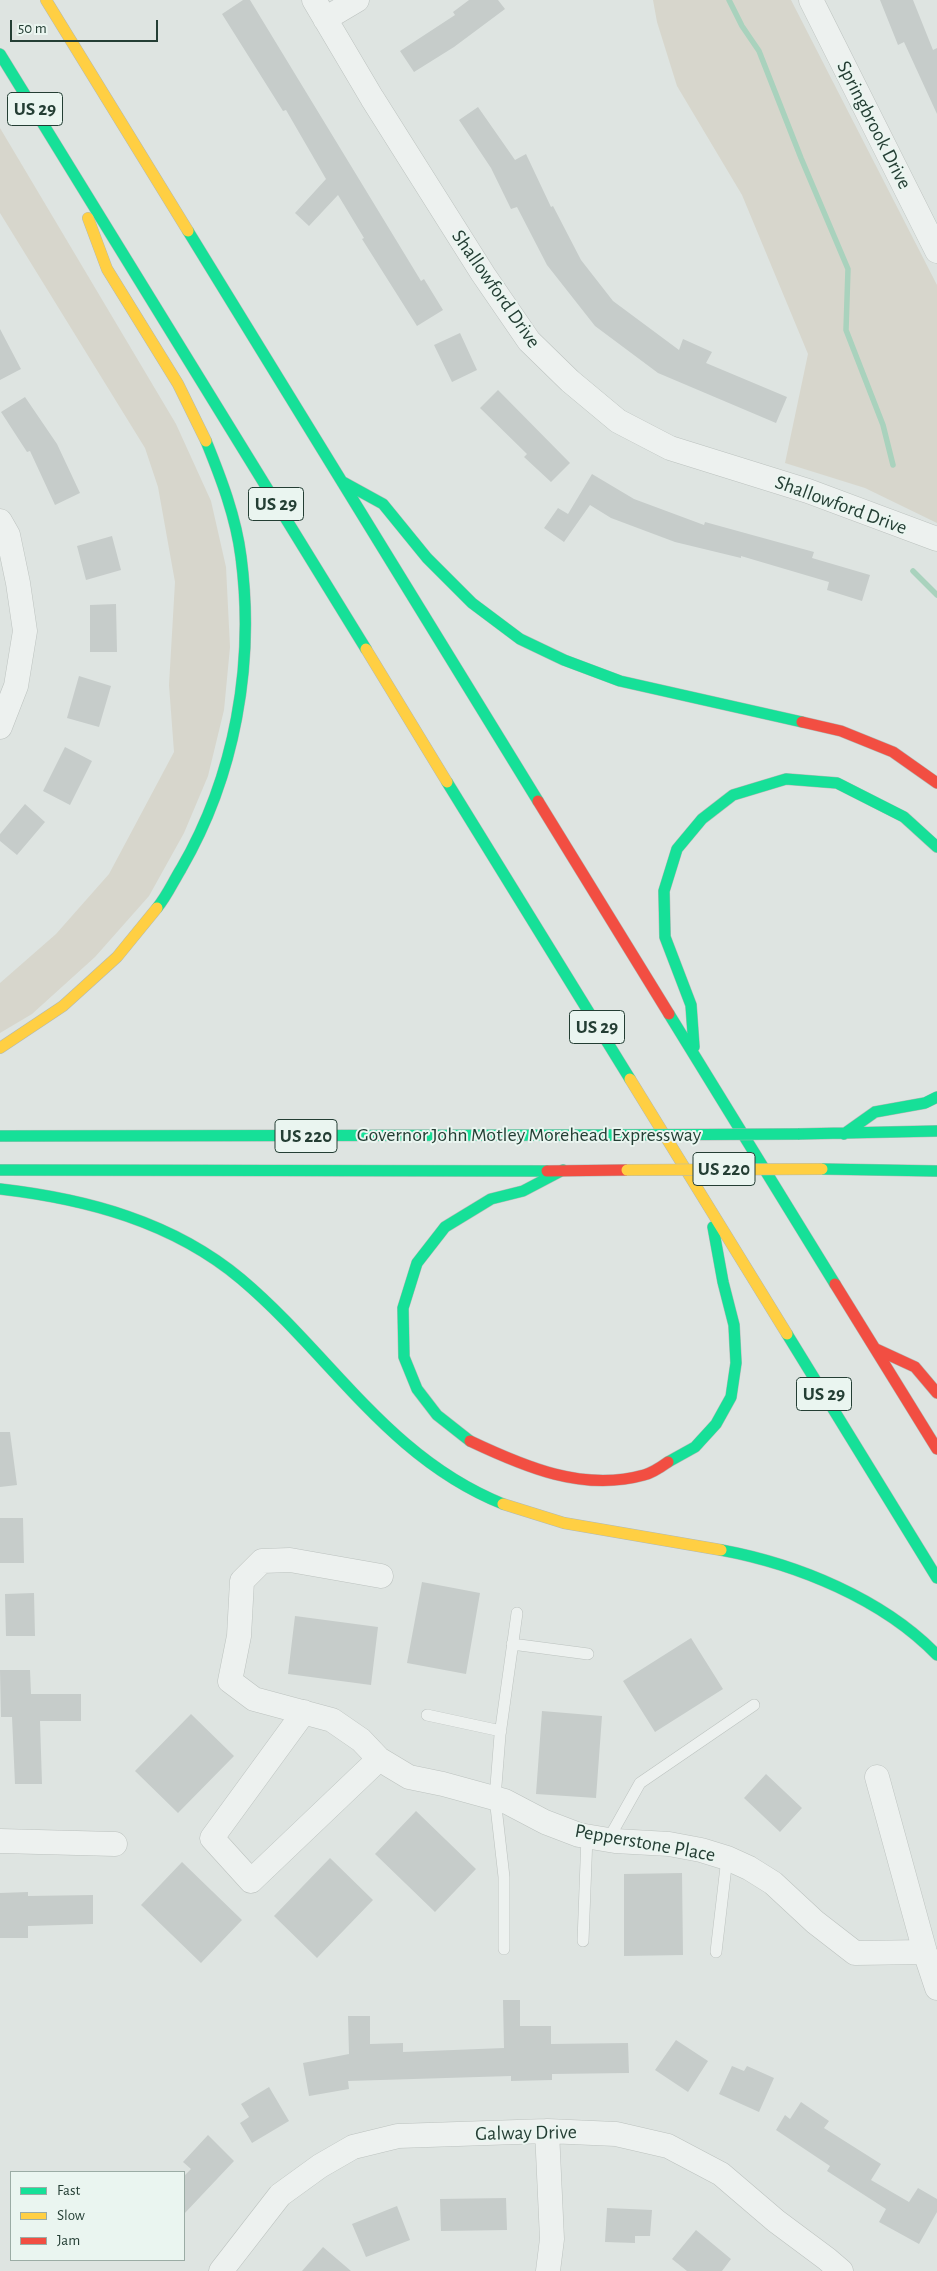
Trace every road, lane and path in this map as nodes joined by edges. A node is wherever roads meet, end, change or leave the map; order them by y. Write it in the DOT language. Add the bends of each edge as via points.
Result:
graph roads {
  1 [pos="46,0"];
  2 [pos="357,0"];
  3 [pos="811,0"];
  4 [pos="320,9"];
  5 [pos="0,54"];
  6 [pos="69,165"];
  7 [pos="937,251"];
  8 [pos="342,482"];
  9 [pos="0,521"];
  10 [pos="937,539"];
  11 [pos="0,727"];
  12 [pos="937,783"];
  13 [pos="937,848"];
  14 [pos="0,1048"];
  15 [pos="694,1052"];
  16 [pos="937,1097"];
  17 [pos="937,1131"];
  18 [pos="844,1134"];
  19 [pos="0,1136"];
  20 [pos="0,1170"];
  21 [pos="563,1170"];
  22 [pos="937,1171"];
  23 [pos="0,1189"];
  24 [pos="710,1211"];
  25 [pos="876,1349"];
  26 [pos="937,1393"];
  27 [pos="937,1449"];
  28 [pos="381,1576"];
  29 [pos="937,1578"];
  30 [pos="516,1613"];
  31 [pos="512,1644"];
  32 [pos="588,1654"];
  33 [pos="937,1655"];
  34 [pos="754,1705"];
  35 [pos="304,1712"];
  36 [pos="427,1715"];
  37 [pos="501,1731"];
  38 [pos="379,1759"];
  39 [pos="877,1777"];
  40 [pos="494,1798"];
  41 [pos="598,1838"];
  42 [pos="0,1841"];
  43 [pos="115,1844"];
  44 [pos="727,1858"];
  45 [pos="583,1941"];
  46 [pos="504,1949"];
  47 [pos="716,1952"];
  48 [pos="925,1952"];
  49 [pos="937,1988"];
  50 [pos="547,2131"];
  51 [pos="221,2271"];
  52 [pos="548,2271"];
  53 [pos="840,2271"];
  1 -- 8 [label="highway"];
  2 -- 4 [label="street"];
  3 -- 7 [label="street, Springbrook Drive"];
  4 -- 10 [label="street, Shallowford Drive" via="483,274 529,341 570,381 618,421 670,448 808,491"];
  5 -- 6 [label="highway, US 29"];
  6 -- 14 [label="highway" via="105,265 176,382 202,432 219,476 240,556 246,650 242,699 224,776 208,820 189,858 138,933 111,962 79,994"];
  6 -- 24 [label="highway, US 29"];
  8 -- 12 [label="highway" via="383,504 427,558 472,603 520,639 620,681 842,731 893,752"];
  8 -- 15 [label="highway"];
  9 -- 11 [label="street" via="8,535 24,631 16,686"];
  13 -- 15 [label="highway" via="904,817 836,782 786,779 733,795 702,819 677,849 664,891 665,937 691,1005"];
  15 -- 25 [label="highway"];
  16 -- 18 [label="highway" via="925,1103 875,1112"];
  17 -- 18 [label="highway, Governor John Motley Morehead Expressway / US 220"];
  18 -- 19 [label="highway, Governor John Motley Morehead Expressway / US 220, bridge"];
  20 -- 21 [label="highway, Governor John Motley Morehead Expressway / US 220"];
  21 -- 22 [label="highway, Governor John Motley Morehead Expressway / US 220, bridge"];
  21 -- 24 [label="highway" via="523,1191 491,1199 445,1227 418,1263 403,1308 404,1357 417,1389 438,1415 470,1441 518,1463 566,1478 606,1482 646,1474 695,1447 716,1424 731,1397 736,1363 734,1325"];
  23 -- 33 [label="highway" via="32,1191 136,1218 210,1256 240,1278 277,1313 393,1436 431,1466 469,1488 508,1507 549,1520 728,1551 781,1565 840,1587 883,1612"];
  24 -- 29 [label="highway, US 29"];
  25 -- 26 [label="highway" via="915,1367"];
  25 -- 27 [label="highway"];
  28 -- 35 [label="street, Pepperstone Place" via="290,1560 262,1561 242,1581 239,1636 230,1681 254,1699"];
  30 -- 31 [label="lane"];
  31 -- 32 [label="lane"];
  31 -- 37 [label="lane"];
  34 -- 41 [label="lane" via="640,1783"];
  35 -- 38 [label="street, Pepperstone Place" via="332,1720 361,1740"];
  35 -- 38 [label="street" via="212,1838 251,1881"];
  36 -- 37 [label="lane"];
  37 -- 40 [label="lane"];
  38 -- 40 [label="street, Pepperstone Place" via="409,1777"];
  39 -- 48 [label="street"];
  40 -- 41 [label="street, Pepperstone Place" via="545,1822"];
  40 -- 46 [label="lane" via="504,1877"];
  41 -- 44 [label="street, Pepperstone Place" via="670,1844"];
  41 -- 45 [label="lane"];
  42 -- 43 [label="street"];
  44 -- 47 [label="lane"];
  44 -- 48 [label="street, Pepperstone Place" via="773,1883 855,1953"];
  48 -- 49 [label="street"];
  50 -- 51 [label="street, Galway Drive" via="398,2136 353,2147 280,2195"];
  50 -- 52 [label="street" via="552,2239"];
  50 -- 53 [label="street, Galway Drive" via="616,2134 668,2146 721,2174"];
}
